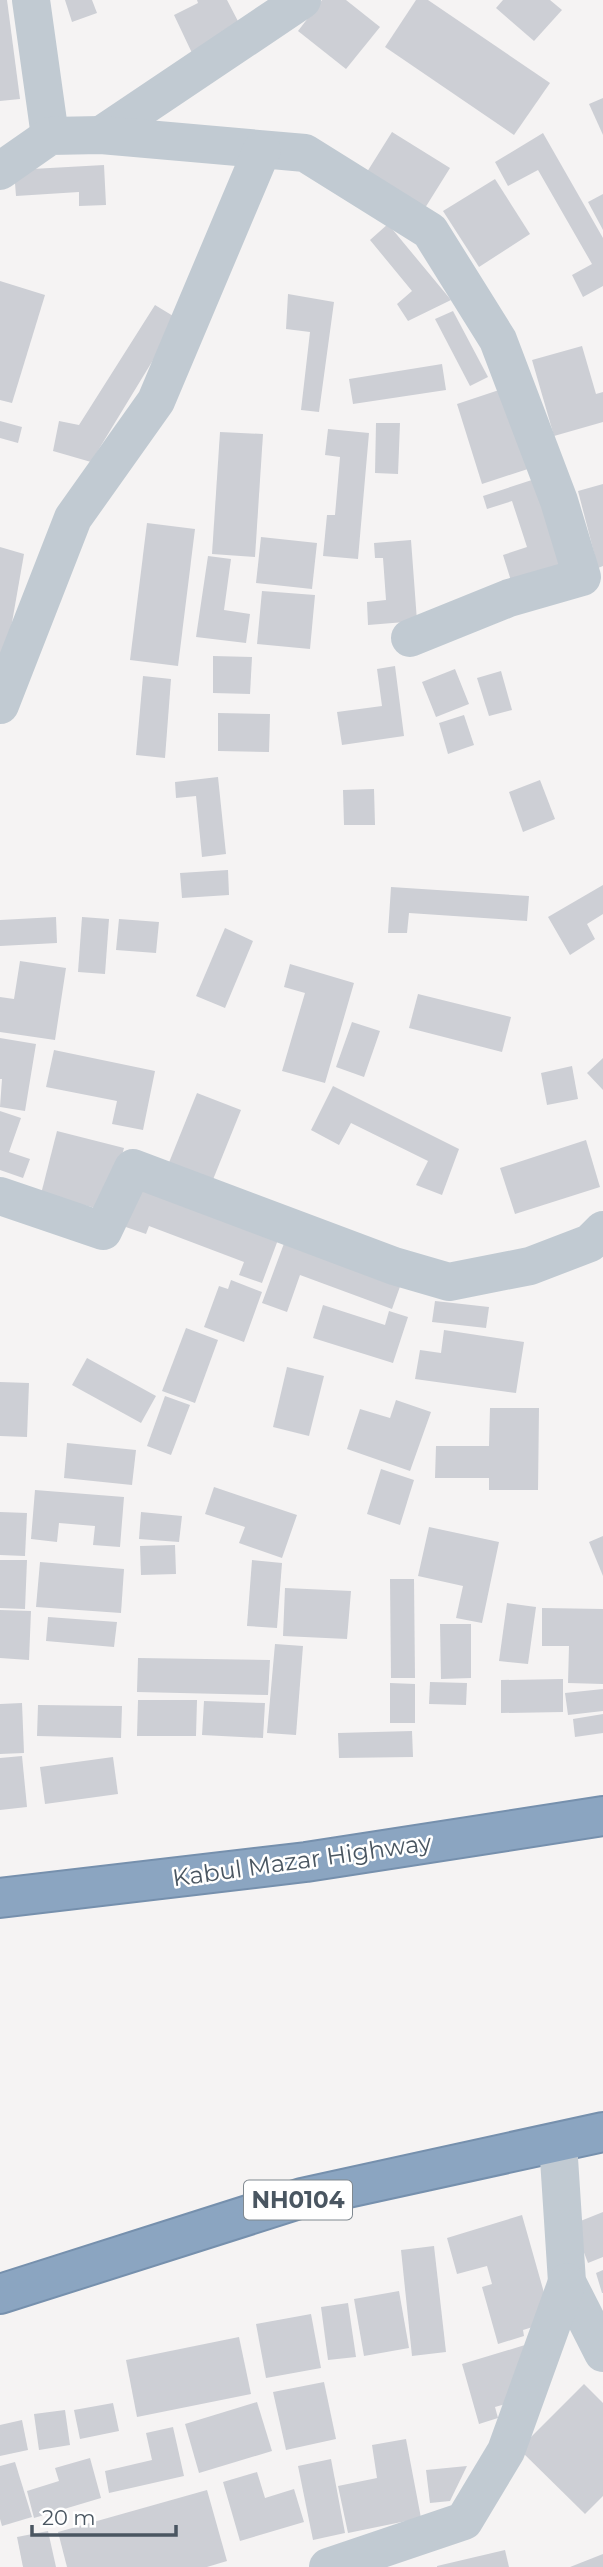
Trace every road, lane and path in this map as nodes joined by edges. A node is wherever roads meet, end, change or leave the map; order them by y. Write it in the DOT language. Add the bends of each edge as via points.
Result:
graph roads {
  1 [pos="31,0"];
  2 [pos="302,0"];
  3 [pos="101,135"];
  4 [pos="50,136"];
  5 [pos="262,150"];
  6 [pos="0,171"];
  7 [pos="410,638"];
  8 [pos="0,705"];
  9 [pos="0,1196"];
  10 [pos="603,1230"];
  11 [pos="603,1816"];
  12 [pos="0,1898"];
  13 [pos="603,2132"];
  14 [pos="558,2143"];
  15 [pos="567,2282"];
  16 [pos="0,2294"];
  17 [pos="603,2353"];
  18 [pos="328,2567"];
  1 -- 4 [label="street"];
  2 -- 3 [label="street"];
  3 -- 4 [label="street"];
  3 -- 5 [label="street"];
  4 -- 6 [label="street"];
  5 -- 7 [label="street" via="305,153 430,231 498,340 559,500 582,577 509,598"];
  5 -- 8 [label="street" via="156,401 73,518"];
  9 -- 10 [label="street" via="103,1231 133,1168 449,1282 530,1266 590,1243"];
  11 -- 12 [label="highway, Kabul Mazar Highway" via="306,1863"];
  13 -- 14 [label="highway, NH0104"];
  14 -- 15 [label="street"];
  14 -- 16 [label="highway, NH0104" via="302,2198"];
  15 -- 17 [label="street"];
  15 -- 18 [label="street" via="506,2451 464,2521"];
}
